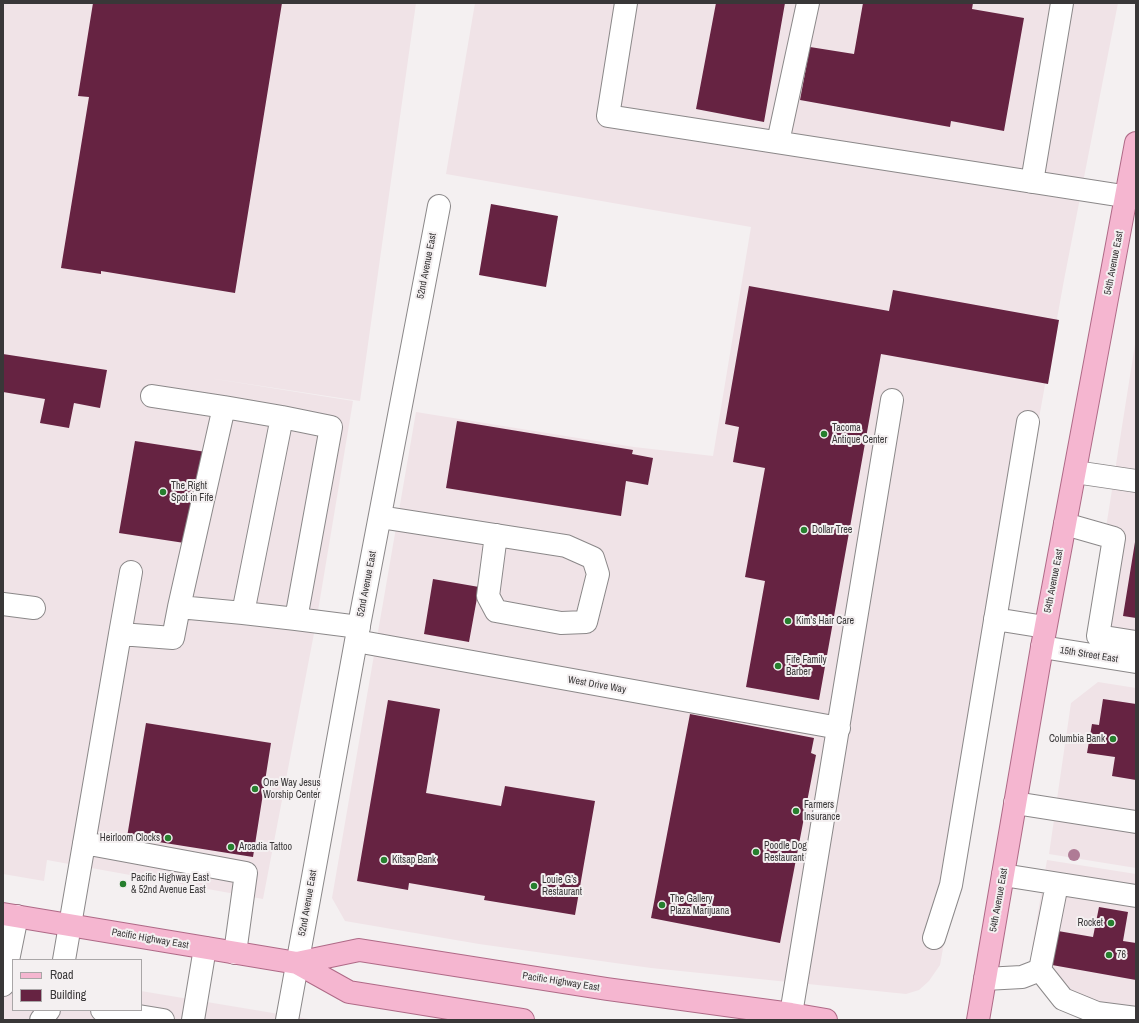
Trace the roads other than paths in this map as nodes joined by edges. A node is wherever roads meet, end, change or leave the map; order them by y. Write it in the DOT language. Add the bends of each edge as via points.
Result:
graph roads {
  1 [pos="626,3"];
  2 [pos="808,3"];
  3 [pos="1062,3"];
  4 [pos="778,142"];
  5 [pos="1136,143"];
  6 [pos="1032,182"];
  7 [pos="1131,198"];
  8 [pos="439,206"];
  9 [pos="152,396"];
  10 [pos="892,400"];
  11 [pos="224,407"];
  12 [pos="282,417"];
  13 [pos="1028,422"];
  14 [pos="1075,472"];
  15 [pos="1136,481"];
  16 [pos="380,517"];
  17 [pos="1065,524"];
  18 [pos="496,535"];
  19 [pos="131,572"];
  20 [pos="3,604"];
  21 [pos="34,608"];
  22 [pos="179,608"];
  23 [pos="243,613"];
  24 [pos="296,619"];
  25 [pos="995,619"];
  26 [pos="120,634"];
  27 [pos="357,634"];
  28 [pos="1044,637"];
  29 [pos="1136,642"];
  30 [pos="1136,662"];
  31 [pos="839,728"];
  32 [pos="1015,803"];
  33 [pos="1136,822"];
  34 [pos="84,842"];
  35 [pos="1003,875"];
  36 [pos="1057,884"];
  37 [pos="1136,896"];
  38 [pos="10,915"];
  39 [pos="70,925"];
  40 [pos="934,938"];
  41 [pos="205,948"];
  42 [pos="235,953"];
  43 [pos="64,959"];
  44 [pos="297,963"];
  45 [pos="1040,970"];
  46 [pos="985,980"];
  47 [pos="3,985"];
  48 [pos="48,1011"];
  49 [pos="107,1011"];
  50 [pos="791,1014"];
  51 [pos="475,1016"];
  52 [pos="1136,1018"];
  53 [pos="151,1019"];
  54 [pos="41,1020"];
  55 [pos="193,1020"];
  56 [pos="287,1020"];
  57 [pos="523,1020"];
  58 [pos="826,1020"];
  59 [pos="978,1020"];
  1 -- 4 [label="street" via="608,116"];
  2 -- 4 [label="street"];
  3 -- 6 [label="street"];
  4 -- 6 [label="street"];
  5 -- 7 [label="main road, 54th Avenue East"];
  6 -- 7 [label="street"];
  7 -- 14 [label="main road, 54th Avenue East"];
  8 -- 16 [label="street, 52nd Avenue East"];
  9 -- 11 [label="street"];
  10 -- 31 [label="street"];
  11 -- 12 [label="street"];
  11 -- 22 [label="street"];
  12 -- 23 [label="street"];
  12 -- 24 [label="street" via="331,427"];
  13 -- 25 [label="street"];
  14 -- 15 [label="street"];
  14 -- 17 [label="main road, 54th Avenue East"];
  16 -- 18 [label="street"];
  16 -- 27 [label="street, 52nd Avenue East"];
  17 -- 28 [label="main road, 54th Avenue East"];
  17 -- 29 [label="street" via="1114,538 1098,636"];
  18 -- 18 [label="street" via="566,546 593,558 598,574 586,622 561,624 496,611 488,596"];
  19 -- 26 [label="street"];
  20 -- 21 [label="street"];
  22 -- 23 [label="street, West Drive Way"];
  22 -- 26 [label="street" via="173,638"];
  23 -- 24 [label="street, West Drive Way"];
  24 -- 27 [label="street, West Drive Way"];
  25 -- 28 [label="street, 15th Street East"];
  25 -- 40 [label="street" via="951,885"];
  26 -- 34 [label="street"];
  27 -- 31 [label="street, West Drive Way"];
  27 -- 44 [label="street, 52nd Avenue East"];
  28 -- 30 [label="street, 15th Street East"];
  28 -- 32 [label="main road, 54th Avenue East"];
  31 -- 50 [label="street"];
  32 -- 33 [label="street"];
  32 -- 35 [label="main road, 54th Avenue East"];
  34 -- 39 [label="street"];
  34 -- 42 [label="street" via="246,873"];
  35 -- 36 [label="street"];
  35 -- 46 [label="main road, 54th Avenue East"];
  36 -- 37 [label="street"];
  36 -- 45 [label="street"];
  38 -- 39 [label="main road, Pacific Highway East"];
  38 -- 47 [label="street"];
  39 -- 41 [label="main road, Pacific Highway East"];
  39 -- 43 [label="street"];
  41 -- 42 [label="main road, Pacific Highway East"];
  41 -- 55 [label="street"];
  42 -- 44 [label="main road, Pacific Highway East"];
  44 -- 50 [label="main road, Pacific Highway East" via="359,950 607,989"];
  44 -- 51 [label="main road, Pacific Highway East" via="349,992"];
  44 -- 56 [label="street, 52nd Avenue East"];
  45 -- 46 [label="street" via="1022,977"];
  45 -- 52 [label="street" via="1063,999 1097,1013"];
  46 -- 59 [label="main road, 54th Avenue East"];
  48 -- 54 [label="street"];
  49 -- 53 [label="street"];
  50 -- 58 [label="main road, Pacific Highway East"];
  51 -- 57 [label="main road, Pacific Highway East"];
}
